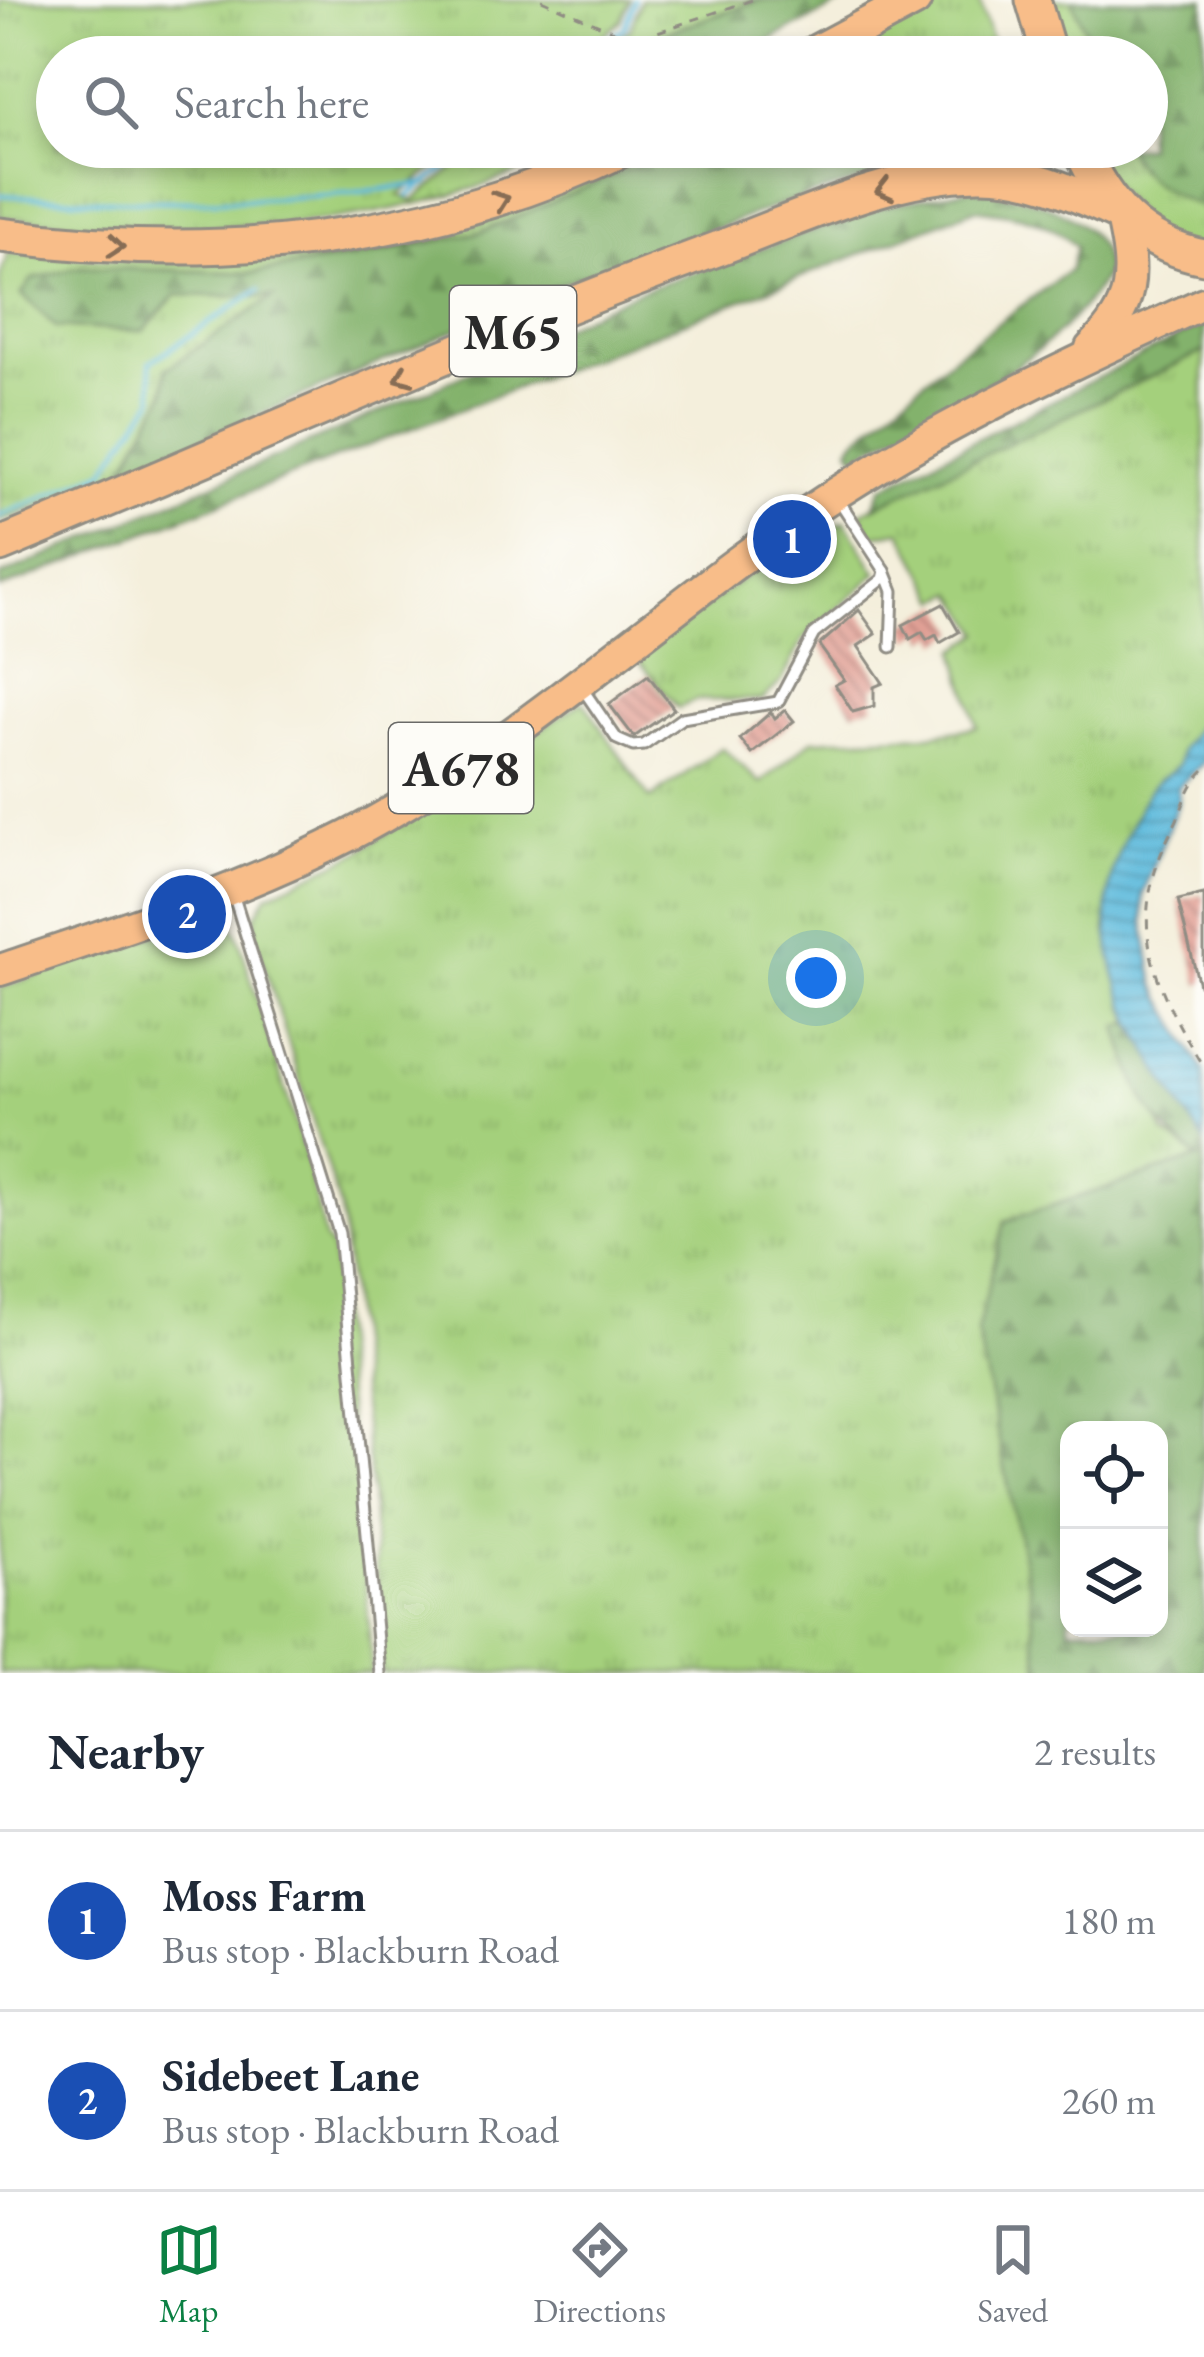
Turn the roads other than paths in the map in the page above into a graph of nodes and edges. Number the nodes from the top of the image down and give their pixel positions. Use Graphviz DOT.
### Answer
graph roads {
  1 [pos="914,0"];
  2 [pos="1033,0"];
  3 [pos="847,36"];
  4 [pos="1044,36"];
  5 [pos="577,168"];
  6 [pos="1092,168"];
  7 [pos="1120,215"];
  8 [pos="0,235"];
  9 [pos="1204,257"];
  10 [pos="1204,303"];
  11 [pos="1082,356"];
  12 [pos="835,495"];
  13 [pos="0,545"];
  14 [pos="885,571"];
  15 [pos="891,646"];
  16 [pos="578,682"];
  17 [pos="232,891"];
  18 [pos="0,970"];
  19 [pos="380,1673"];
  1 -- 3 [label="highway"];
  2 -- 4 [label="highway"];
  8 -- 5 [label="highway, M65, one-way"];
  6 -- 7 [label="highway, A678"];
  7 -- 9 [label="highway"];
  7 -- 11 [label="main road, A678"];
  7 -- 13 [label="highway, M65, one-way"];
  10 -- 11 [label="main road, A678"];
  11 -- 12 [label="main road, A678"];
  12 -- 14 [label="lane"];
  12 -- 16 [label="main road, A678"];
  14 -- 15 [label="lane"];
  14 -- 16 [label="lane"];
  16 -- 17 [label="main road, A678"];
  17 -- 18 [label="main road, A678"];
  17 -- 19 [label="lane"];
}
